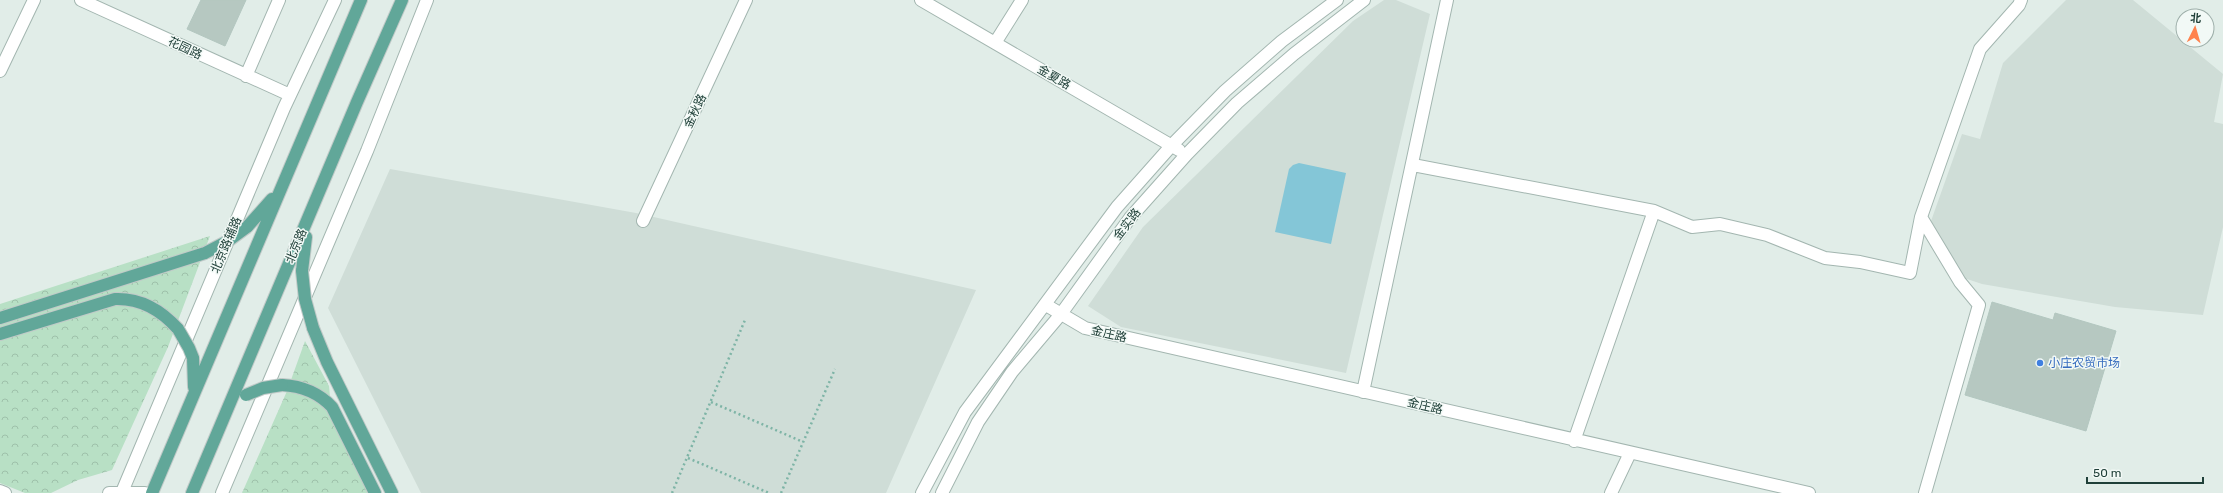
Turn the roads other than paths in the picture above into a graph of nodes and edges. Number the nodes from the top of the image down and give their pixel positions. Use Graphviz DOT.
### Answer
graph roads {
  1 [pos="34,0"];
  2 [pos="81,0"];
  3 [pos="279,0"];
  4 [pos="335,0"];
  5 [pos="361,0"];
  6 [pos="402,0"];
  7 [pos="427,0"];
  8 [pos="746,0"];
  9 [pos="921,0"];
  10 [pos="1022,0"];
  11 [pos="1337,0"];
  12 [pos="1364,0"];
  13 [pos="1447,0"];
  14 [pos="2021,0"];
  15 [pos="995,43"];
  16 [pos="0,71"];
  17 [pos="246,76"];
  18 [pos="290,95"];
  19 [pos="1172,145"];
  20 [pos="297,150"];
  21 [pos="1186,154"];
  22 [pos="331,164"];
  23 [pos="1413,165"];
  24 [pos="1654,211"];
  25 [pos="1921,217"];
  26 [pos="643,221"];
  27 [pos="1046,305"];
  28 [pos="1061,314"];
  29 [pos="0,318"];
  30 [pos="0,334"];
  31 [pos="1363,392"];
  32 [pos="190,403"];
  33 [pos="224,418"];
  34 [pos="1574,441"];
  35 [pos="1630,453"];
  36 [pos="0,491"];
  37 [pos="122,492"];
  38 [pos="4,493"];
  39 [pos="109,493"];
  40 [pos="145,493"];
  41 [pos="152,493"];
  42 [pos="192,493"];
  43 [pos="222,493"];
  44 [pos="375,493"];
  45 [pos="392,493"];
  46 [pos="922,493"];
  47 [pos="942,493"];
  48 [pos="1611,493"];
  49 [pos="1805,493"];
  50 [pos="1925,493"];
  1 -- 16 [label="street"];
  2 -- 17 [label="street, 花园路"];
  3 -- 17 [label="street"];
  4 -- 18 [label="street, 北京路辅路"];
  5 -- 20 [label="main road"];
  6 -- 22 [label="main road, 北京路"];
  7 -- 43 [label="street"];
  8 -- 26 [label="street, 金秋路"];
  9 -- 15 [label="street, 金夏路"];
  10 -- 15 [label="street"];
  11 -- 19 [label="street, 金实路"];
  12 -- 21 [label="street, 金实路"];
  13 -- 23 [label="street"];
  14 -- 25 [label="street"];
  15 -- 19 [label="street, 金夏路"];
  17 -- 18 [label="street, 花园路"];
  18 -- 37 [label="street, 北京路辅路"];
  19 -- 21 [label="street, 金夏路"];
  19 -- 27 [label="street, 金实路"];
  20 -- 29 [label="main road, bridge"];
  20 -- 32 [label="main road"];
  21 -- 28 [label="street, 金实路"];
  22 -- 33 [label="main road, 北京路"];
  22 -- 45 [label="main road, bridge"];
  23 -- 24 [label="street"];
  23 -- 31 [label="street"];
  24 -- 25 [label="street"];
  24 -- 34 [label="street"];
  25 -- 50 [label="street"];
  27 -- 28 [label="street, 金庄路"];
  27 -- 46 [label="street, 金实路"];
  28 -- 31 [label="street, 金庄路"];
  28 -- 47 [label="street, 金实路"];
  30 -- 32 [label="main road, bridge"];
  31 -- 34 [label="street, 金庄路"];
  32 -- 41 [label="main road"];
  33 -- 42 [label="main road, 北京路"];
  33 -- 44 [label="main road, bridge"];
  34 -- 35 [label="street, 金庄路"];
  35 -- 48 [label="street"];
  35 -- 49 [label="street, 金庄路"];
  36 -- 38 [label="street"];
  37 -- 39 [label="street"];
  37 -- 40 [label="street"];
}
